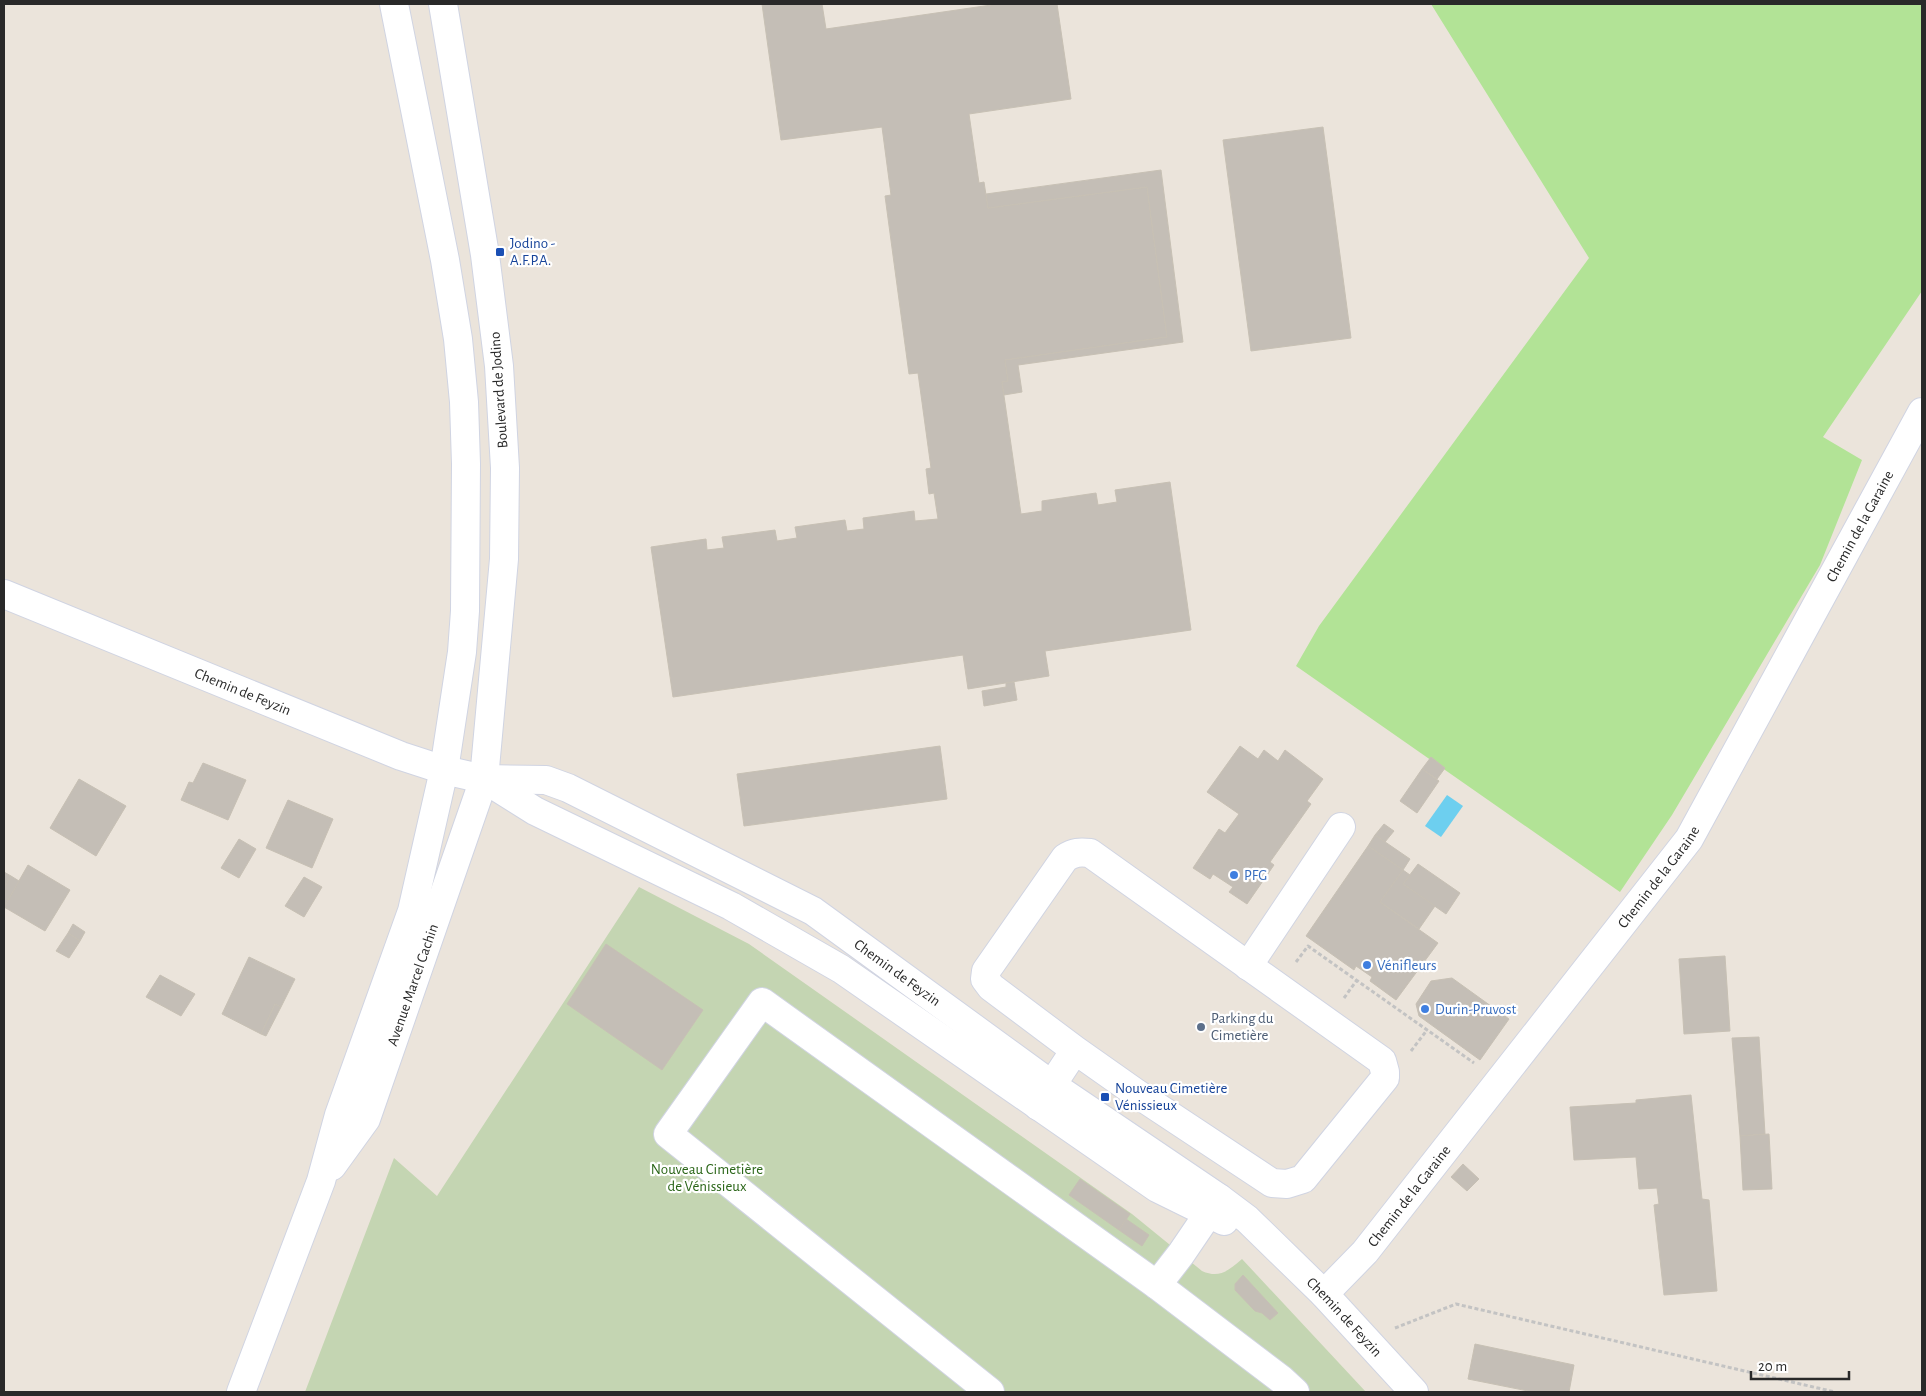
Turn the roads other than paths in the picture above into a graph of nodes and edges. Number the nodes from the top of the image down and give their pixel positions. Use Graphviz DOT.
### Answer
graph roads {
  1 [pos="394,4"];
  2 [pos="443,4"];
  3 [pos="445,260"];
  4 [pos="490,366"];
  5 [pos="464,402"];
  6 [pos="1922,412"];
  7 [pos="4,594"];
  8 [pos="444,770"];
  9 [pos="484,779"];
  10 [pos="1341,827"];
  11 [pos="1248,966"];
  12 [pos="1075,1050"];
  13 [pos="1045,1095"];
  14 [pos="321,1181"];
  15 [pos="1214,1206"];
  16 [pos="1157,1285"];
  17 [pos="1324,1294"];
  18 [pos="1283,1388"];
  19 [pos="240,1392"];
  20 [pos="990,1392"];
  21 [pos="1414,1392"];
  1 -- 3 [label="street"];
  2 -- 4 [label="street, Boulevard de Jodino"];
  3 -- 4 [label="street"];
  3 -- 5 [label="street"];
  4 -- 5 [label="street"];
  4 -- 9 [label="street, Boulevard de Jodino"];
  5 -- 8 [label="street"];
  6 -- 17 [label="street, Chemin de la Garaine"];
  7 -- 8 [label="street, Chemin de Feyzin"];
  8 -- 9 [label="street, Chemin de Feyzin"];
  8 -- 14 [label="street, Avenue Marcel Cachin"];
  9 -- 13 [label="street, Chemin de Feyzin"];
  9 -- 13 [label="street, Chemin de Feyzin"];
  9 -- 14 [label="street, Avenue Marcel Cachin"];
  10 -- 11 [label="street"];
  11 -- 12 [label="street"];
  11 -- 12 [label="street"];
  12 -- 13 [label="street"];
  13 -- 15 [label="street, Chemin de Feyzin"];
  14 -- 19 [label="street, Avenue Marcel Cachin"];
  15 -- 16 [label="street"];
  15 -- 17 [label="street, Chemin de Feyzin"];
  16 -- 18 [label="street"];
  16 -- 20 [label="street"];
  17 -- 21 [label="street, Chemin de Feyzin"];
}
